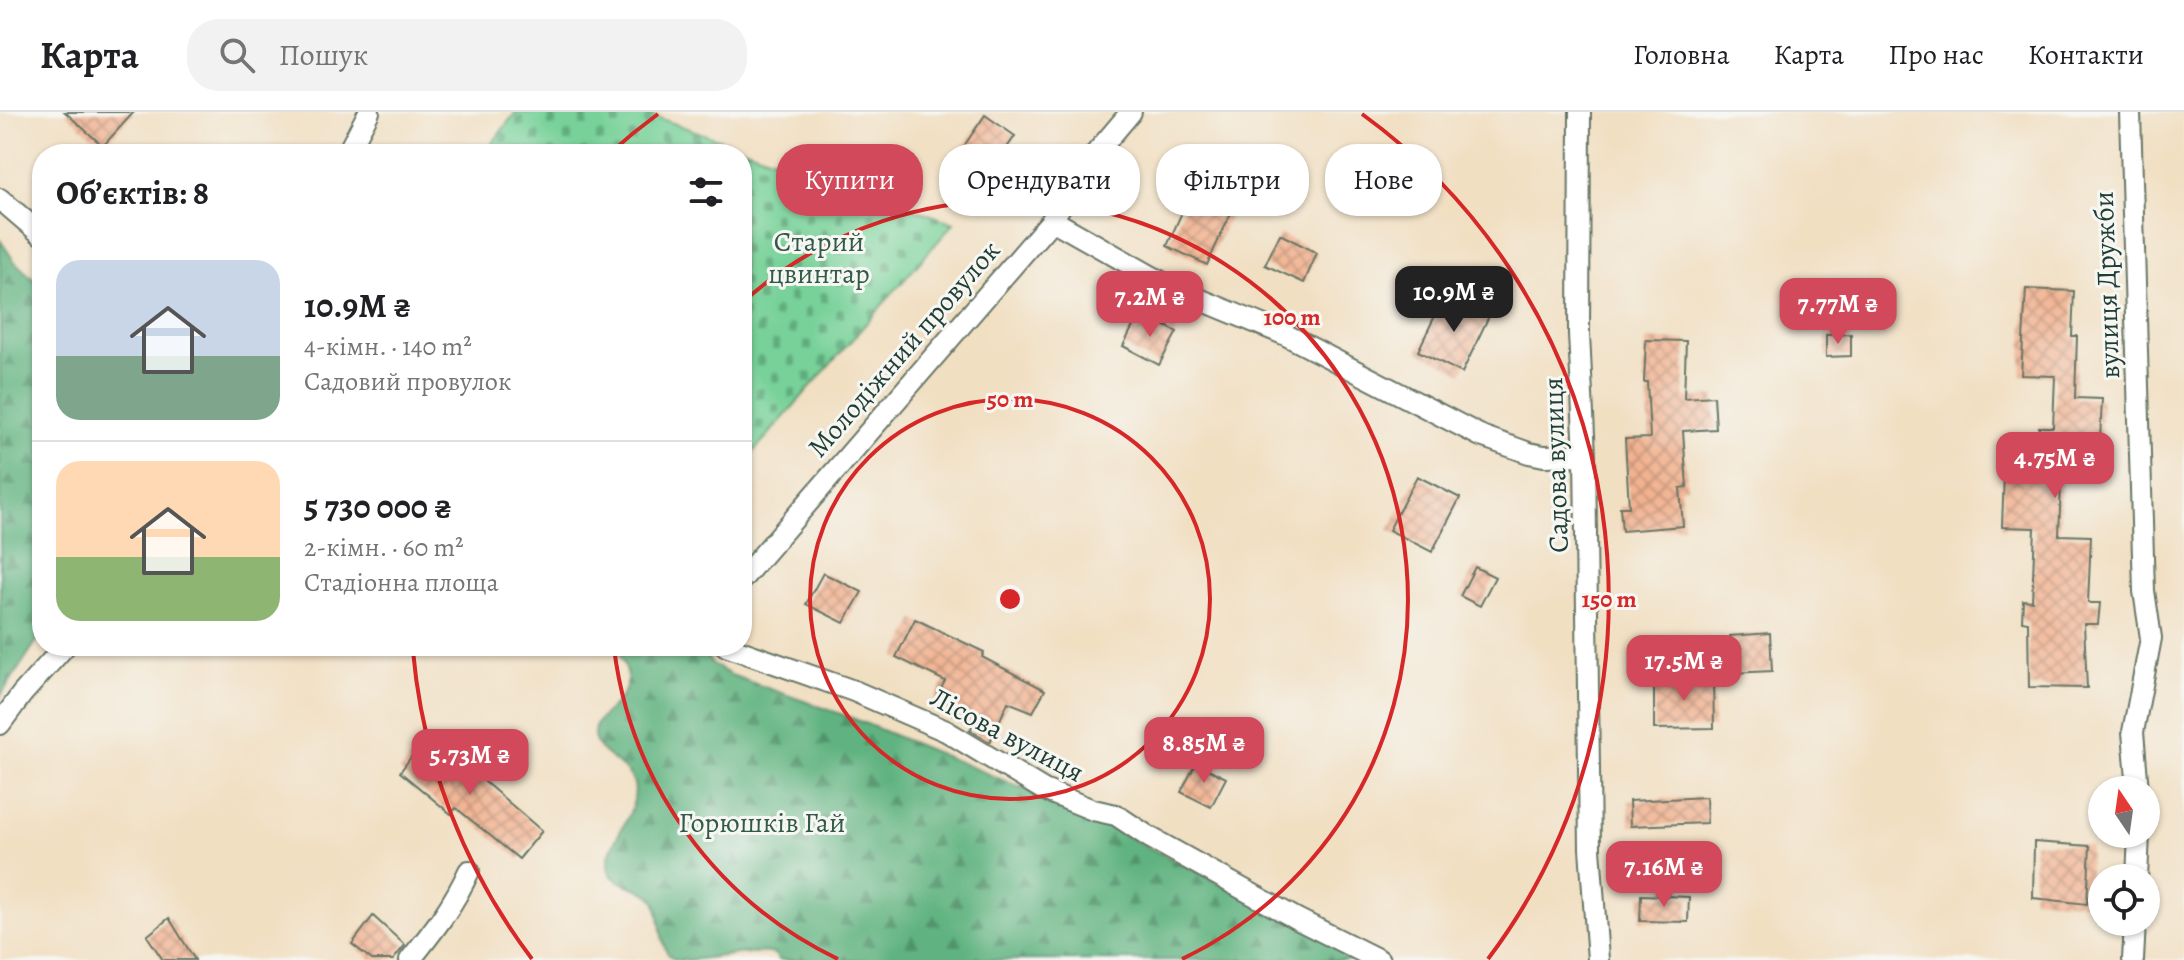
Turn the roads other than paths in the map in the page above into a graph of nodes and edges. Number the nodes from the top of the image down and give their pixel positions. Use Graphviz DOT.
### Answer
graph roads {
  1 [pos="369,112"];
  2 [pos="1131,112"];
  3 [pos="1580,112"];
  4 [pos="2130,112"];
  5 [pos="352,144"];
  6 [pos="0,199"];
  7 [pos="1052,220"];
  8 [pos="32,226"];
  9 [pos="1585,455"];
  10 [pos="752,567"];
  11 [pos="752,655"];
  12 [pos="56,656"];
  13 [pos="0,724"];
  14 [pos="2137,776"];
  15 [pos="469,871"];
  16 [pos="2134,936"];
  17 [pos="410,960"];
  18 [pos="1379,960"];
  19 [pos="1598,960"];
  20 [pos="2133,960"];
  1 -- 5 [label="street"];
  2 -- 7 [label="street, Молодіжний провулок"];
  3 -- 9 [label="street, Садова вулиця"];
  4 -- 14 [label="street, вулиця Дружби"];
  6 -- 8 [label="street"];
  7 -- 9 [label="street"];
  7 -- 10 [label="street, Молодіжний провулок"];
  9 -- 19 [label="street, Садова вулиця"];
  11 -- 18 [label="street, Лісова вулиця"];
  12 -- 13 [label="street"];
  15 -- 17 [label="street"];
  16 -- 20 [label="street"];
}
